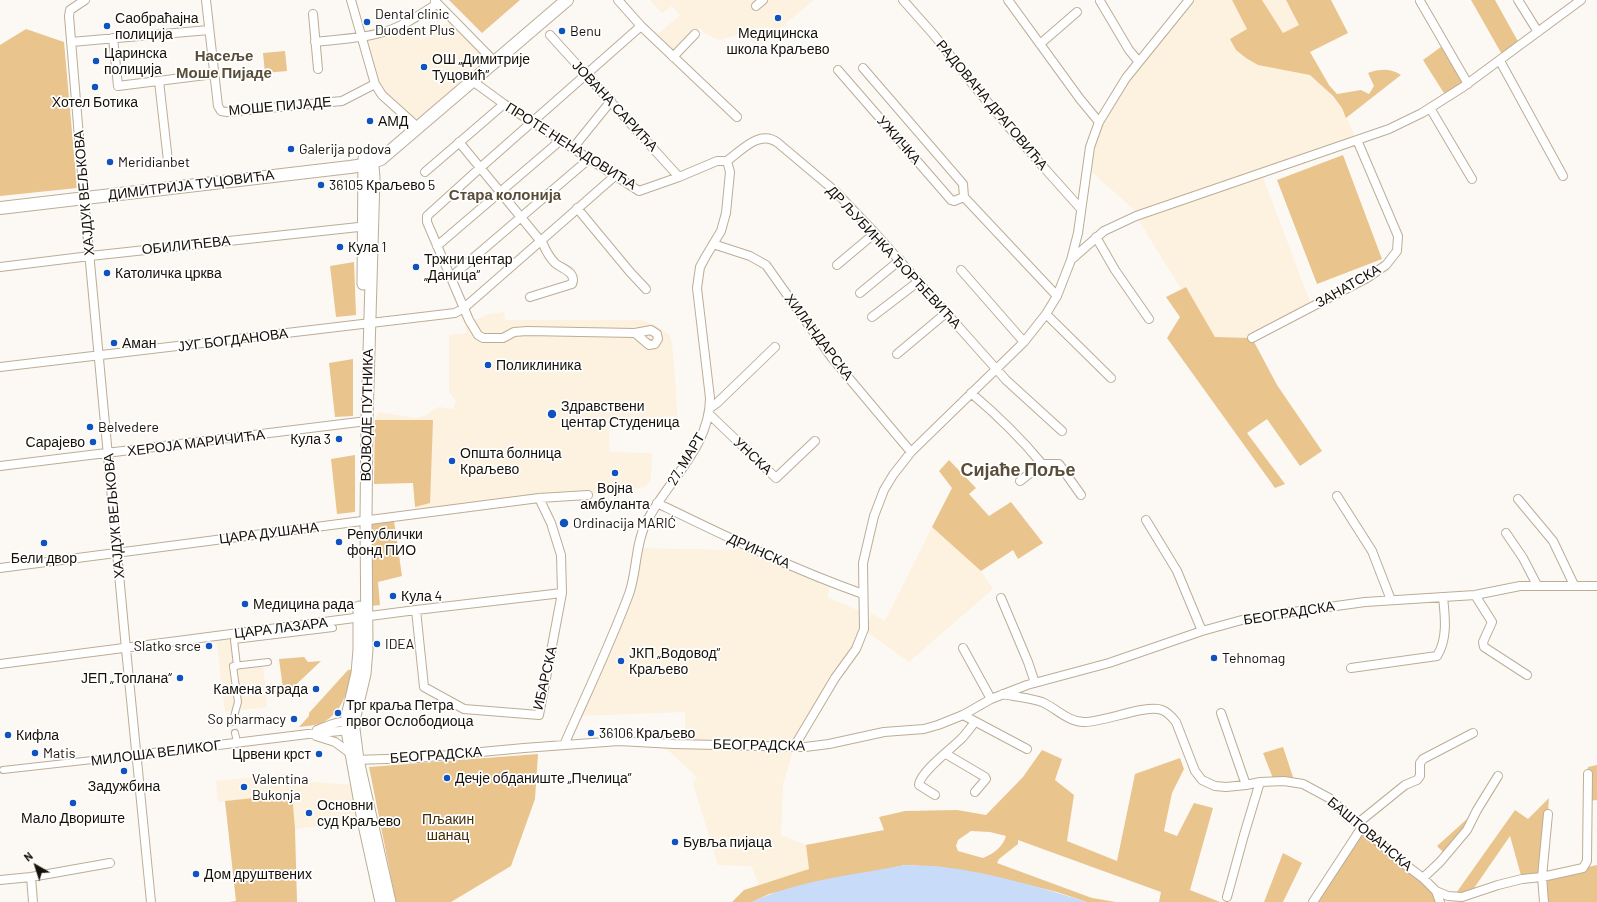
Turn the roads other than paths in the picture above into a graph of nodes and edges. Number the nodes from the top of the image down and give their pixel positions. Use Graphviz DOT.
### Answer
graph roads {
  1 [pos="85,0"];
  2 [pos="206,0"];
  3 [pos="351,0"];
  4 [pos="557,0"];
  5 [pos="567,0"];
  6 [pos="618,0"];
  7 [pos="763,0"];
  8 [pos="903,0"];
  9 [pos="1008,0"];
  10 [pos="1189,0"];
  11 [pos="1420,0"];
  12 [pos="1518,0"];
  13 [pos="1581,0"];
  14 [pos="1100,1"];
  15 [pos="436,2"];
  16 [pos="1180,3"];
  17 [pos="756,6"];
  18 [pos="1077,12"];
  19 [pos="313,14"];
  20 [pos="641,26"];
  21 [pos="209,30"];
  22 [pos="1538,32"];
  23 [pos="695,34"];
  24 [pos="550,35"];
  25 [pos="361,37"];
  26 [pos="519,37"];
  27 [pos="113,38"];
  28 [pos="71,42"];
  29 [pos="315,42"];
  30 [pos="1040,44"];
  31 [pos="490,57"];
  32 [pos="673,57"];
  33 [pos="1500,61"];
  34 [pos="1139,62"];
  35 [pos="863,68"];
  36 [pos="318,69"];
  37 [pos="838,70"];
  38 [pos="214,74"];
  39 [pos="585,74"];
  40 [pos="470,79"];
  41 [pos="159,81"];
  42 [pos="375,84"];
  43 [pos="1468,84"];
  44 [pos="611,101"];
  45 [pos="504,104"];
  46 [pos="1430,108"];
  47 [pos="736,118"];
  48 [pos="532,122"];
  49 [pos="1099,122"];
  50 [pos="413,123"];
  51 [pos="561,140"];
  52 [pos="1357,140"];
  53 [pos="459,142"];
  54 [pos="573,148"];
  55 [pos="589,159"];
  56 [pos="371,160"];
  57 [pos="168,161"];
  58 [pos="727,161"];
  59 [pos="350,167"];
  60 [pos="480,168"];
  61 [pos="424,172"];
  62 [pos="616,175"];
  63 [pos="1564,176"];
  64 [pos="679,177"];
  65 [pos="369,179"];
  66 [pos="1472,179"];
  67 [pos="500,192"];
  68 [pos="83,195"];
  69 [pos="964,197"];
  70 [pos="0,201"];
  71 [pos="0,208"];
  72 [pos="577,208"];
  73 [pos="1081,209"];
  74 [pos="520,217"];
  75 [pos="368,226"];
  76 [pos="875,233"];
  77 [pos="1096,237"];
  78 [pos="540,241"];
  79 [pos="1076,241"];
  80 [pos="713,244"];
  81 [pos="1088,244"];
  82 [pos="437,246"];
  83 [pos="90,256"];
  84 [pos="900,260"];
  85 [pos="1071,260"];
  86 [pos="837,265"];
  87 [pos="0,267"];
  88 [pos="962,270"];
  89 [pos="451,277"];
  90 [pos="919,281"];
  91 [pos="646,289"];
  92 [pos="860,293"];
  93 [pos="1057,296"];
  94 [pos="530,298"];
  95 [pos="464,308"];
  96 [pos="946,313"];
  97 [pos="1046,314"];
  98 [pos="872,317"];
  99 [pos="1149,319"];
  100 [pos="366,324"];
  101 [pos="635,333"];
  102 [pos="1252,338"];
  103 [pos="1024,342"];
  104 [pos="775,347"];
  105 [pos="897,354"];
  106 [pos="99,355"];
  107 [pos="0,367"];
  108 [pos="996,369"];
  109 [pos="1112,378"];
  110 [pos="972,393"];
  111 [pos="709,411"];
  112 [pos="364,421"];
  113 [pos="1062,431"];
  114 [pos="815,441"];
  115 [pos="911,452"];
  116 [pos="108,454"];
  117 [pos="1042,464"];
  118 [pos="0,466"];
  119 [pos="1020,481"];
  120 [pos="588,495"];
  121 [pos="1081,495"];
  122 [pos="1337,496"];
  123 [pos="539,498"];
  124 [pos="1518,499"];
  125 [pos="657,503"];
  126 [pos="1146,520"];
  127 [pos="362,521"];
  128 [pos="1506,533"];
  129 [pos="117,552"];
  130 [pos="0,568"];
  131 [pos="1537,585"];
  132 [pos="1574,585"];
  133 [pos="1597,586"];
  134 [pos="562,593"];
  135 [pos="863,594"];
  136 [pos="1475,595"];
  137 [pos="1443,597"];
  138 [pos="1001,598"];
  139 [pos="1391,600"];
  140 [pos="416,610"];
  141 [pos="362,618"];
  142 [pos="333,628"];
  143 [pos="1202,631"];
  144 [pos="963,648"];
  145 [pos="126,649"];
  146 [pos="268,662"];
  147 [pos="0,664"];
  148 [pos="236,666"];
  149 [pos="1351,668"];
  150 [pos="1527,675"];
  151 [pos="1035,683"];
  152 [pos="1003,694"];
  153 [pos="991,699"];
  154 [pos="1221,713"];
  155 [pos="963,715"];
  156 [pos="233,720"];
  157 [pos="975,722"];
  158 [pos="351,726"];
  159 [pos="1473,732"];
  160 [pos="235,733"];
  161 [pos="308,734"];
  162 [pos="237,742"];
  163 [pos="564,745"];
  164 [pos="794,747"];
  165 [pos="1026,749"];
  166 [pos="946,754"];
  167 [pos="138,755"];
  168 [pos="353,758"];
  169 [pos="3,770"];
  170 [pos="1588,774"];
  171 [pos="1498,776"];
  172 [pos="1260,782"];
  173 [pos="1246,785"];
  174 [pos="975,792"];
  175 [pos="936,795"];
  176 [pos="1548,814"];
  177 [pos="1360,825"];
  178 [pos="110,863"];
  179 [pos="31,877"];
  180 [pos="1423,878"];
  181 [pos="1542,878"];
  182 [pos="0,880"];
  183 [pos="1436,891"];
  184 [pos="1227,897"];
  185 [pos="33,902"];
  186 [pos="151,902"];
  187 [pos="381,902"];
  188 [pos="390,902"];
  189 [pos="1313,902"];
  190 [pos="1440,902"];
  191 [pos="1544,902"];
  1 -- 28 [label="street, ХАЈДУК ВЕЉКОВА"];
  2 -- 21 [label="street, МОШЕ ПИЈАДЕ"];
  3 -- 25 [label="street"];
  4 -- 26 [label="main road"];
  5 -- 26 [label="main road"];
  6 -- 20 [label="street"];
  7 -- 17 [label="street"];
  8 -- 73 [label="street, РАДОВАНА ДРАГОВИЋА"];
  9 -- 30 [label="street"];
  10 -- 16 [label="street"];
  11 -- 43 [label="street"];
  12 -- 22 [label="street"];
  13 -- 22 [label="street"];
  14 -- 34 [label="street"];
  15 -- 25 [label="street"];
  15 -- 31 [label="street"];
  16 -- 34 [label="street"];
  18 -- 30 [label="street"];
  19 -- 29 [label="street"];
  20 -- 32 [label="street"];
  20 -- 39 [label="street"];
  21 -- 27 [label="street"];
  21 -- 38 [label="street, МОШЕ ПИЈАДЕ"];
  22 -- 33 [label="street"];
  23 -- 32 [label="street"];
  24 -- 39 [label="street, ЈОВАНА САРИЋА"];
  25 -- 29 [label="street"];
  25 -- 42 [label="street"];
  26 -- 31 [label="main road"];
  26 -- 40 [label="main road"];
  27 -- 28 [label="street"];
  27 -- 41 [label="street"];
  28 -- 68 [label="street, ХАЈДУК ВЕЉКОВА"];
  29 -- 36 [label="street"];
  30 -- 49 [label="street"];
  31 -- 40 [label="main road"];
  32 -- 47 [label="street"];
  33 -- 43 [label="street"];
  33 -- 63 [label="street"];
  34 -- 49 [label="street"];
  35 -- 69 [label="street, УЖИЧКА"];
  37 -- 69 [label="street, УЖИЧКА"];
  38 -- 41 [label="street"];
  38 -- 42 [label="street, МОШЕ ПИЈАДЕ"];
  39 -- 44 [label="street, ЈОВАНА САРИЋА"];
  39 -- 48 [label="street"];
  40 -- 45 [label="street, ПРОТЕ НЕНАДОВИЋА"];
  40 -- 50 [label="main road"];
  40 -- 56 [label="main road"];
  41 -- 57 [label="street"];
  42 -- 50 [label="street"];
  43 -- 46 [label="street"];
  44 -- 54 [label="street"];
  44 -- 64 [label="street, ЈОВАНА САРИЋА"];
  45 -- 48 [label="street, ПРОТЕ НЕНАДОВИЋА"];
  45 -- 53 [label="street"];
  46 -- 52 [label="street"];
  46 -- 66 [label="street"];
  48 -- 51 [label="street, ПРОТЕ НЕНАДОВИЋА"];
  48 -- 60 [label="street"];
  49 -- 73 [label="street"];
  50 -- 56 [label="main road"];
  51 -- 54 [label="street, ПРОТЕ НЕНАДОВИЋА"];
  51 -- 67 [label="street"];
  52 -- 77 [label="street"];
  52 -- 102 [label="street, ЗАНАТСКА"];
  53 -- 60 [label="street"];
  53 -- 61 [label="street"];
  54 -- 55 [label="street, ПРОТЕ НЕНАДОВИЋА"];
  55 -- 62 [label="street, ПРОТЕ НЕНАДОВИЋА"];
  55 -- 74 [label="street"];
  56 -- 59 [label="main road, ДИМИТРИЈА ТУЦОВИЋА"];
  56 -- 65 [label="main road, ВОЈВОДЕ ПУТНИКА"];
  56 -- 65 [label="main road"];
  56 -- 68 [label="main road, ДИМИТРИЈА ТУЦОВИЋА"];
  58 -- 64 [label="street, ПРОТЕ НЕНАДОВИЋА"];
  58 -- 76 [label="street, ДР ЉУБИНКА ЂОРЂЕВИЋА"];
  58 -- 80 [label="street, 27. МАРТ"];
  59 -- 65 [label="main road"];
  59 -- 68 [label="main road, ДИМИТРИЈА ТУЦОВИЋА"];
  60 -- 67 [label="street"];
  60 -- 82 [label="street"];
  62 -- 64 [label="street, ПРОТЕ НЕНАДОВИЋА"];
  62 -- 72 [label="street, ЈУГ БОГДАНОВА"];
  65 -- 75 [label="main road, ВОЈВОДЕ ПУТНИКА"];
  67 -- 74 [label="street"];
  67 -- 82 [label="street"];
  68 -- 70 [label="main road, ДИМИТРИЈА ТУЦОВИЋА"];
  68 -- 71 [label="main road, ДИМИТРИЈА ТУЦОВИЋА"];
  68 -- 83 [label="street, ХАЈДУК ВЕЉКОВА"];
  69 -- 93 [label="street, УЖИЧКА"];
  72 -- 78 [label="street, ЈУГ БОГДАНОВА"];
  72 -- 91 [label="street"];
  73 -- 79 [label="street"];
  74 -- 78 [label="street"];
  74 -- 89 [label="street"];
  75 -- 83 [label="street, ОБИЛИЋЕВА"];
  75 -- 100 [label="main road, ВОЈВОДЕ ПУТНИКА"];
  76 -- 84 [label="street, ДР ЉУБИНКА ЂОРЂЕВИЋА"];
  76 -- 86 [label="street"];
  77 -- 81 [label="street"];
  77 -- 99 [label="street"];
  78 -- 94 [label="street"];
  78 -- 95 [label="street, ЈУГ БОГДАНОВА"];
  79 -- 81 [label="street"];
  79 -- 85 [label="street"];
  80 -- 111 [label="street, 27. МАРТ"];
  80 -- 115 [label="street, ХИЛАНДАРСКА"];
  81 -- 85 [label="street"];
  82 -- 89 [label="street"];
  83 -- 87 [label="street, ОБИЛИЋЕВА"];
  83 -- 106 [label="street, ХАЈДУК ВЕЉКОВА"];
  84 -- 90 [label="street, ДР ЉУБИНКА ЂОРЂЕВИЋА"];
  84 -- 92 [label="street"];
  85 -- 93 [label="street"];
  88 -- 103 [label="street"];
  89 -- 95 [label="street"];
  90 -- 96 [label="street, ДР ЉУБИНКА ЂОРЂЕВИЋА"];
  90 -- 98 [label="street"];
  93 -- 97 [label="street"];
  95 -- 100 [label="street, ЈУГ БОГДАНОВА"];
  95 -- 101 [label="street"];
  96 -- 105 [label="street"];
  96 -- 108 [label="street, ДР ЉУБИНКА ЂОРЂЕВИЋА"];
  97 -- 103 [label="street"];
  97 -- 109 [label="street"];
  100 -- 106 [label="street, ЈУГ БОГДАНОВА"];
  100 -- 112 [label="main road, ВОЈВОДЕ ПУТНИКА"];
  103 -- 108 [label="street"];
  104 -- 111 [label="street"];
  106 -- 107 [label="street, ЈУГ БОГДАНОВА"];
  106 -- 116 [label="street, ХАЈДУК ВЕЉКОВА"];
  108 -- 110 [label="street"];
  108 -- 113 [label="street, ДР ЉУБИНКА ЂОРЂЕВИЋА"];
  110 -- 115 [label="street"];
  110 -- 117 [label="street"];
  111 -- 114 [label="street, УНСКА"];
  111 -- 125 [label="street, 27. МАРТ"];
  112 -- 116 [label="street, ХЕРОЈА МАРИЧИЋА"];
  112 -- 127 [label="main road, ВОЈВОДЕ ПУТНИКА"];
  115 -- 135 [label="street"];
  116 -- 118 [label="street, ХЕРОЈА МАРИЧИЋА"];
  116 -- 129 [label="street, ХАЈДУК ВЕЉКОВА"];
  117 -- 119 [label="street"];
  117 -- 121 [label="street"];
  120 -- 123 [label="street, ЦАРА ДУШАНА"];
  122 -- 139 [label="street"];
  123 -- 127 [label="street, ЦАРА ДУШАНА"];
  123 -- 134 [label="street, ИБАРСКА"];
  124 -- 132 [label="street"];
  125 -- 135 [label="street, ДРИНСКА"];
  125 -- 163 [label="street, 27. МАРТ"];
  126 -- 143 [label="street"];
  127 -- 129 [label="street, ЦАРА ДУШАНА"];
  127 -- 141 [label="main road, ВОЈВОДЕ ПУТНИКА"];
  128 -- 131 [label="street"];
  129 -- 130 [label="street, ЦАРА ДУШАНА"];
  129 -- 145 [label="street, ХАЈДУК ВЕЉКОВА"];
  131 -- 132 [label="street, БЕОГРАДСКА"];
  131 -- 136 [label="street, БЕОГРАДСКА"];
  132 -- 133 [label="street, БЕОГРАДСКА"];
  134 -- 140 [label="street, ЦАРА ЛАЗАРА"];
  134 -- 140 [label="street, ИБАРСКА"];
  135 -- 164 [label="street"];
  136 -- 137 [label="street, БЕОГРАДСКА"];
  136 -- 150 [label="street"];
  137 -- 139 [label="street, БЕОГРАДСКА"];
  137 -- 149 [label="street"];
  138 -- 151 [label="street"];
  139 -- 143 [label="street, БЕОГРАДСКА"];
  140 -- 141 [label="street, ЦАРА ЛАЗАРА"];
  141 -- 145 [label="street, ЦАРА ЛАЗАРА"];
  141 -- 158 [label="main road, ВОЈВОДЕ ПУТНИКА"];
  142 -- 148 [label="street, ЦАРА ЛАЗАРА"];
  143 -- 151 [label="street, БЕОГРАДСКА"];
  144 -- 153 [label="street"];
  145 -- 147 [label="street, ЦАРА ЛАЗАРА"];
  145 -- 167 [label="street, ХАЈДУК ВЕЉКОВА"];
  146 -- 148 [label="street"];
  148 -- 156 [label="street"];
  151 -- 152 [label="street, БЕОГРАДСКА"];
  152 -- 153 [label="street, БЕОГРАДСКА"];
  152 -- 173 [label="street, БАШТОВАНСКА"];
  153 -- 155 [label="street, БЕОГРАДСКА"];
  154 -- 173 [label="street"];
  155 -- 157 [label="street"];
  155 -- 164 [label="street, БЕОГРАДСКА"];
  157 -- 165 [label="street"];
  157 -- 166 [label="street"];
  158 -- 161 [label="street"];
  158 -- 168 [label="main road"];
  159 -- 177 [label="street"];
  160 -- 162 [label="street"];
  161 -- 162 [label="street, МИЛОША ВЕЛИКОГ"];
  161 -- 168 [label="street"];
  162 -- 167 [label="street, МИЛОША ВЕЛИКОГ"];
  163 -- 164 [label="street, БЕОГРАДСКА"];
  163 -- 168 [label="street, БЕОГРАДСКА"];
  166 -- 174 [label="street"];
  166 -- 175 [label="street"];
  167 -- 169 [label="street, МИЛОША ВЕЛИКОГ"];
  167 -- 186 [label="street, ХАЈДУК ВЕЉКОВА"];
  168 -- 187 [label="main road"];
  168 -- 188 [label="main road"];
  170 -- 181 [label="street"];
  171 -- 180 [label="street"];
  172 -- 173 [label="street, БАШТОВАНСКА"];
  172 -- 177 [label="street, БАШТОВАНСКА"];
  172 -- 184 [label="street"];
  176 -- 181 [label="street"];
  177 -- 180 [label="street, БАШТОВАНСКА"];
  177 -- 189 [label="street"];
  178 -- 179 [label="street"];
  179 -- 182 [label="street"];
  179 -- 185 [label="street"];
  180 -- 183 [label="street, БАШТОВАНСКА"];
  181 -- 183 [label="street"];
  181 -- 191 [label="street"];
  183 -- 190 [label="street, БАШТОВАНСКА"];
}
